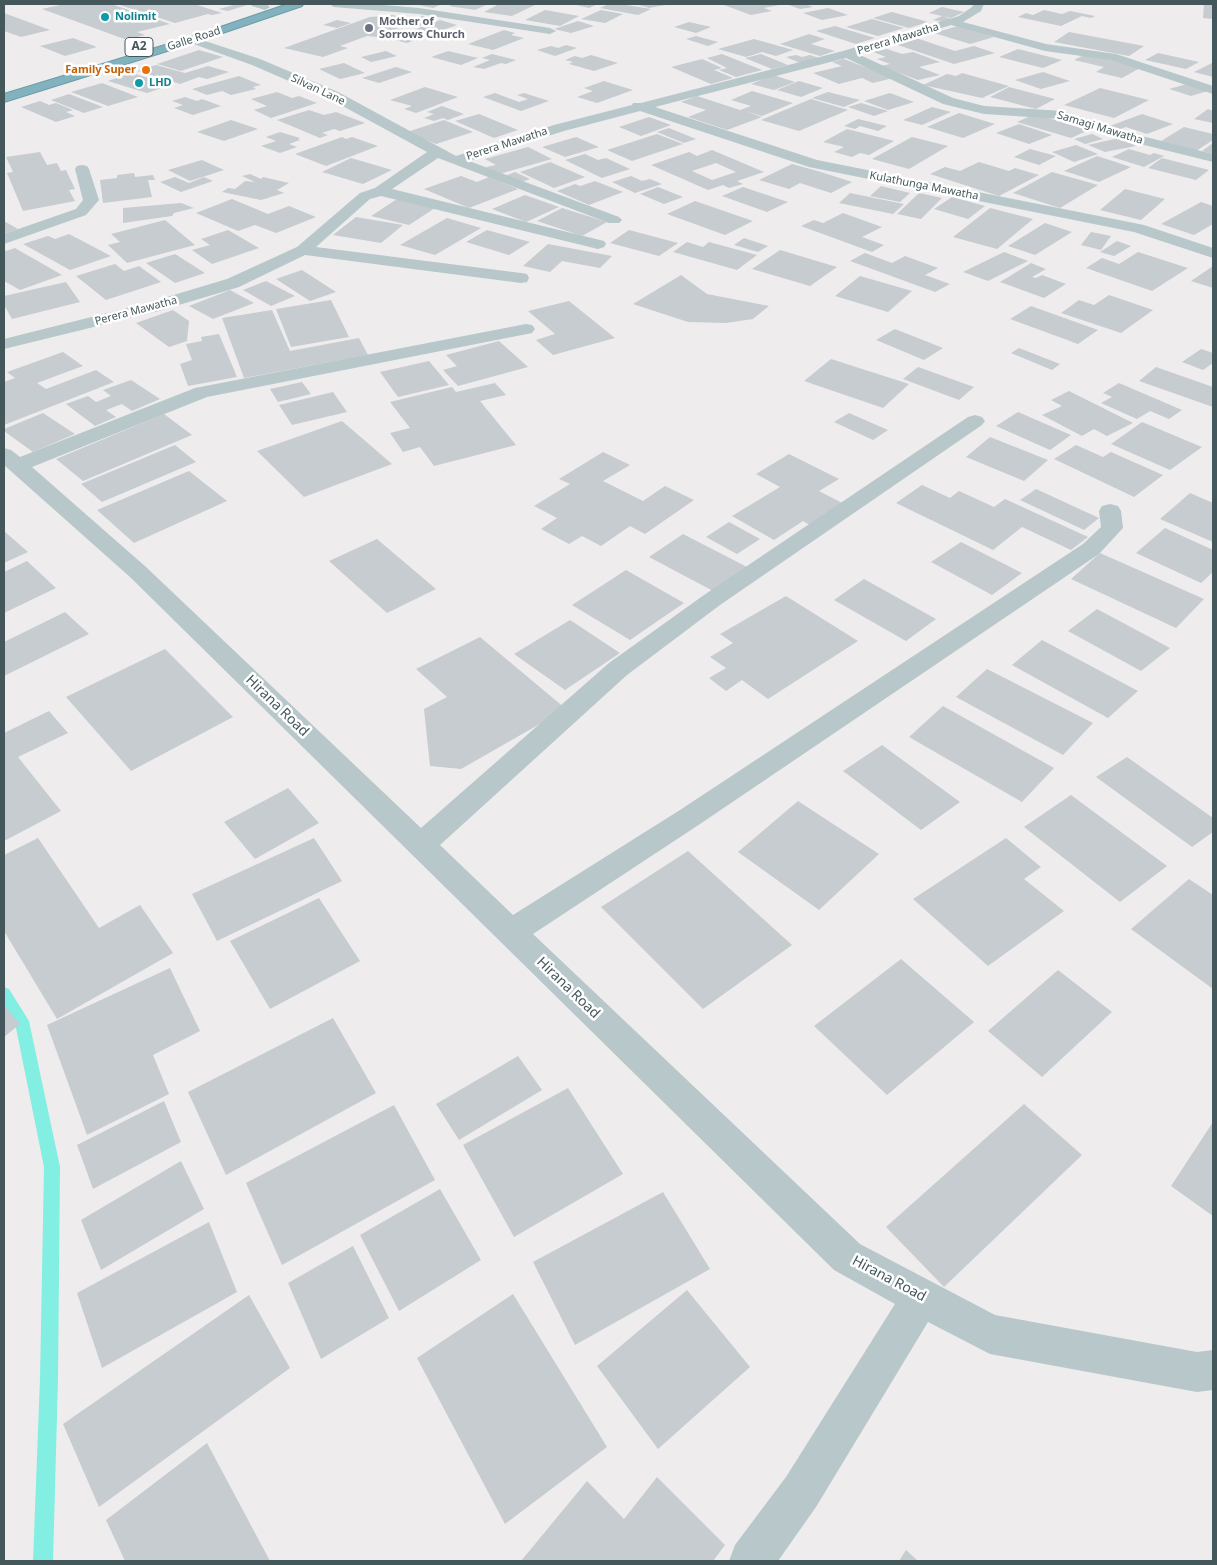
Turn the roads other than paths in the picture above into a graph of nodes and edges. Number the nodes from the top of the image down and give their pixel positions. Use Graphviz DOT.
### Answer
graph roads {
  1 [pos="298,4"];
  2 [pos="334,4"];
  3 [pos="979,4"];
  4 [pos="264,5"];
  5 [pos="952,22"];
  6 [pos="550,31"];
  7 [pos="178,35"];
  8 [pos="192,40"];
  9 [pos="847,54"];
  10 [pos="4,88"];
  11 [pos="1213,90"];
  12 [pos="4,98"];
  13 [pos="638,106"];
  14 [pos="437,152"];
  15 [pos="1213,158"];
  16 [pos="455,161"];
  17 [pos="82,169"];
  18 [pos="380,191"];
  19 [pos="614,220"];
  20 [pos="4,239"];
  21 [pos="598,244"];
  22 [pos="303,250"];
  23 [pos="1213,253"];
  24 [pos="521,278"];
  25 [pos="526,329"];
  26 [pos="4,344"];
  27 [pos="975,421"];
  28 [pos="10,460"];
  29 [pos="1110,511"];
  30 [pos="420,844"];
  31 [pos="511,932"];
  32 [pos="921,1296"];
  33 [pos="1213,1370"];
  34 [pos="751,1561"];
  1 -- 8 [label="highway, Galle Road / A2"];
  2 -- 6 [label="street"];
  3 -- 5 [label="street, Perera Mawatha"];
  4 -- 7 [label="highway, Galle Road / A2"];
  5 -- 9 [label="street, Perera Mawatha"];
  5 -- 11 [label="street"];
  7 -- 8 [label="highway"];
  7 -- 10 [label="highway, Galle Road / A2"];
  8 -- 12 [label="highway, Galle Road / A2"];
  8 -- 14 [label="street, Silvan Lane"];
  9 -- 13 [label="street, Perera Mawatha"];
  9 -- 15 [label="street, Samagi Mawatha"];
  13 -- 16 [label="street, Perera Mawatha"];
  13 -- 23 [label="street, Kulathunga Mawatha"];
  14 -- 16 [label="street, Perera Mawatha"];
  14 -- 18 [label="street, Perera Mawatha"];
  16 -- 19 [label="street"];
  17 -- 20 [label="street"];
  18 -- 21 [label="street"];
  18 -- 22 [label="street, Perera Mawatha"];
  22 -- 24 [label="street"];
  22 -- 26 [label="street, Perera Mawatha"];
  25 -- 28 [label="street"];
  27 -- 30 [label="street"];
  28 -- 30 [label="street, Hirana Road"];
  29 -- 31 [label="street"];
  30 -- 31 [label="street, Hirana Road"];
  31 -- 32 [label="street, Hirana Road"];
  32 -- 33 [label="street, Hirana Road"];
  32 -- 34 [label="street"];
}
